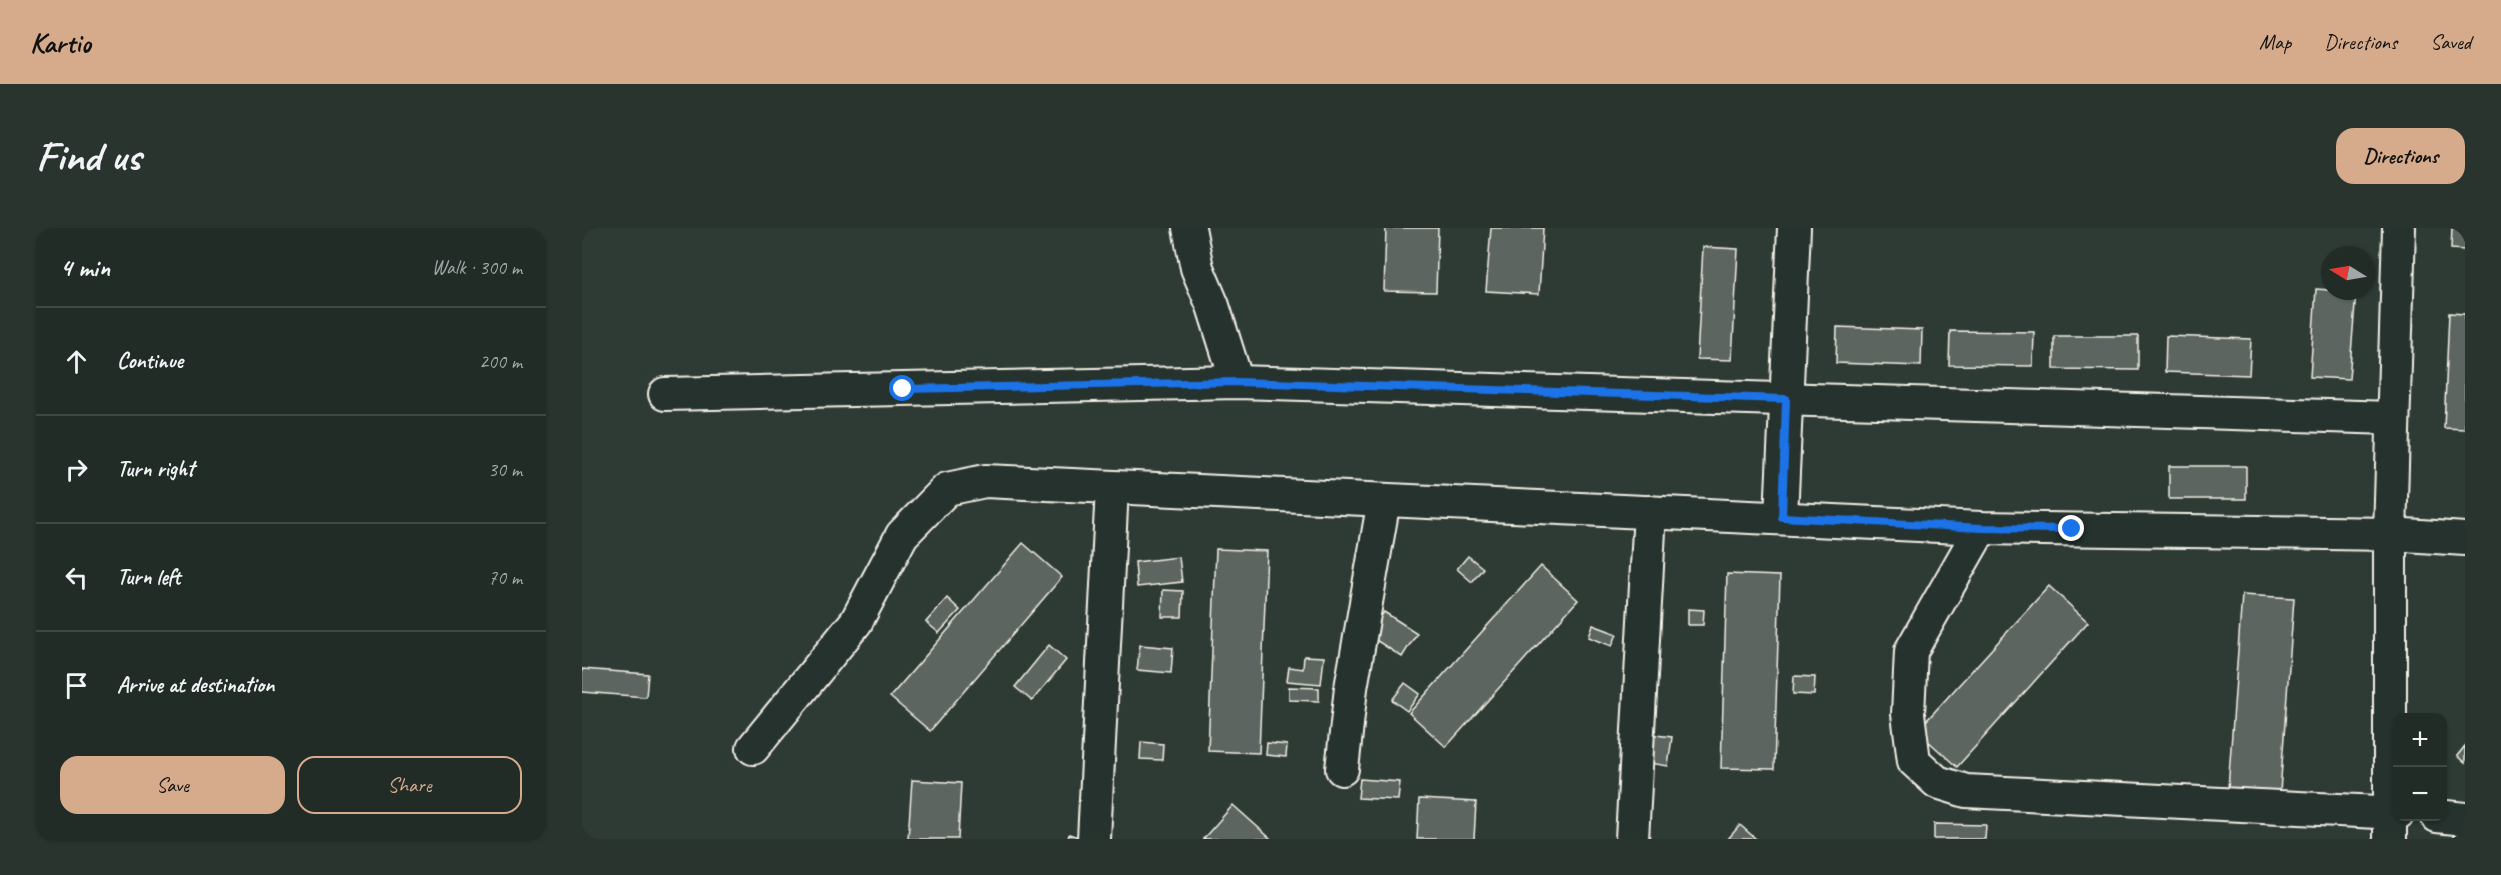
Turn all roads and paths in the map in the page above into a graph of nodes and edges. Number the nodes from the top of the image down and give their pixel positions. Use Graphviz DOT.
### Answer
graph roads {
  1 [pos="1188,228"];
  2 [pos="1794,228"];
  3 [pos="2399,228"];
  4 [pos="1237,382"];
  5 [pos="665,394"];
  6 [pos="1786,399"];
  7 [pos="2392,418"];
  8 [pos="1112,488"];
  9 [pos="1384,500"];
  10 [pos="1650,512"];
  11 [pos="1782,517"];
  12 [pos="1981,528"];
  13 [pos="2390,534"];
  14 [pos="2465,539"];
  15 [pos="753,748"];
  16 [pos="1342,769"];
  17 [pos="2447,817"];
  18 [pos="2465,819"];
  19 [pos="2393,821"];
  20 [pos="1094,839"];
  21 [pos="1632,839"];
  1 -- 4 [label="street"];
  2 -- 6 [label="street"];
  3 -- 7 [label="street"];
  4 -- 5 [label="street"];
  4 -- 6 [label="street"];
  6 -- 7 [label="street"];
  6 -- 11 [label="street"];
  7 -- 13 [label="street"];
  8 -- 9 [label="street"];
  8 -- 15 [label="street"];
  8 -- 20 [label="street"];
  9 -- 10 [label="street"];
  9 -- 16 [label="street"];
  10 -- 11 [label="street"];
  10 -- 21 [label="street"];
  11 -- 12 [label="street"];
  12 -- 13 [label="street"];
  12 -- 19 [label="street"];
  13 -- 14 [label="street"];
  13 -- 19 [label="street"];
  17 -- 18 [label="street"];
}
